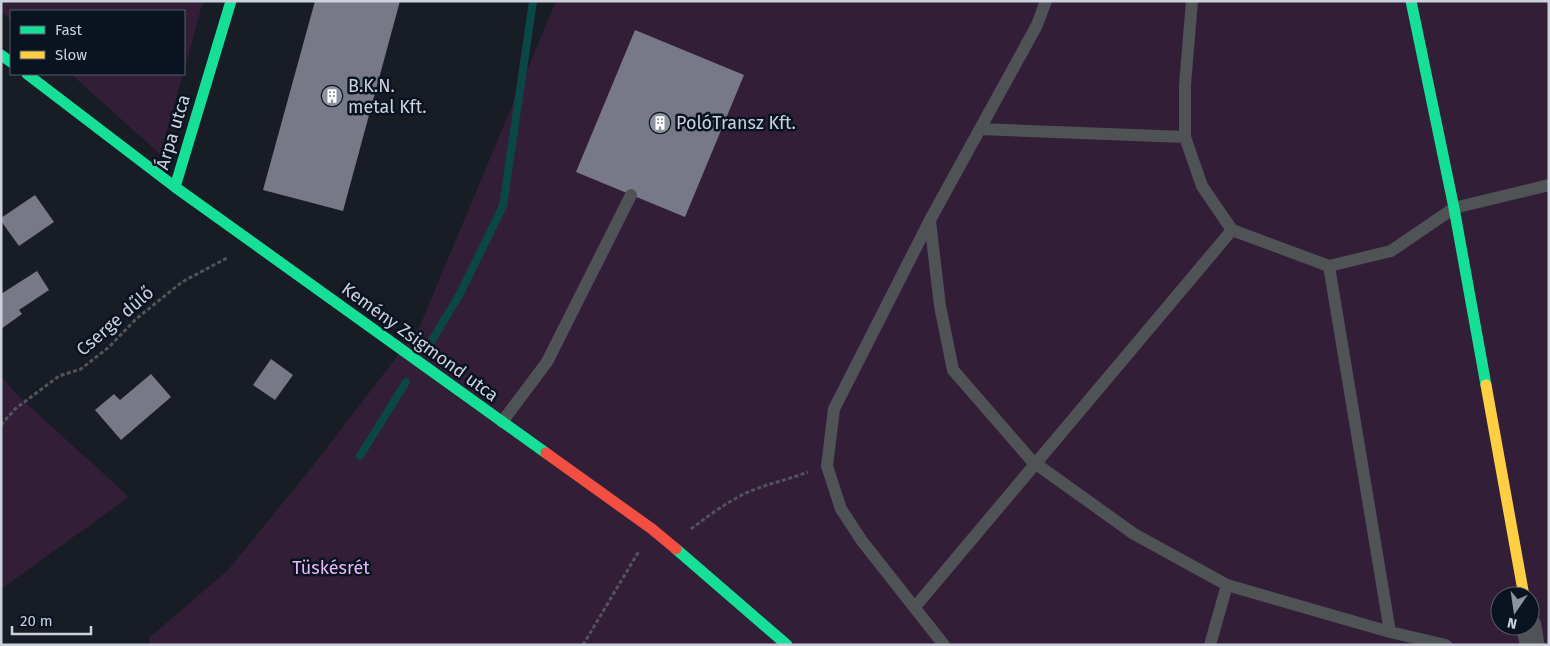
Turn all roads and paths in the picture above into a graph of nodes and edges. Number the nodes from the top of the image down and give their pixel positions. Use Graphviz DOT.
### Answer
graph roads {
  1 [pos="231,1"];
  2 [pos="1046,1"];
  3 [pos="1192,1"];
  4 [pos="1411,1"];
  5 [pos="27,75"];
  6 [pos="980,129"];
  7 [pos="1185,137"];
  8 [pos="1549,185"];
  9 [pos="175,187"];
  10 [pos="631,195"];
  11 [pos="1454,208"];
  12 [pos="930,220"];
  13 [pos="1232,230"];
  14 [pos="254,244"];
  15 [pos="1330,266"];
  16 [pos="502,422"];
  17 [pos="1,425"];
  18 [pos="1035,463"];
  19 [pos="827,466"];
  20 [pos="652,529"];
  21 [pos="671,546"];
  22 [pos="1227,586"];
  23 [pos="1522,586"];
  24 [pos="915,607"];
  25 [pos="1390,632"];
  26 [pos="583,645"];
  27 [pos="787,645"];
  28 [pos="944,645"];
  29 [pos="1210,645"];
  30 [pos="1446,645"];
  1 -- 9 [label="street, Árpa utca"];
  2 -- 6 [label="lane"];
  3 -- 7 [label="lane"];
  4 -- 11 [label="street"];
  5 -- 9 [label="street, Kemény Zsigmond utca"];
  6 -- 7 [label="lane"];
  6 -- 12 [label="lane"];
  7 -- 13 [label="lane"];
  8 -- 11 [label="lane"];
  9 -- 14 [label="street, Kemény Zsigmond utca"];
  10 -- 16 [label="lane"];
  11 -- 15 [label="lane"];
  11 -- 23 [label="street"];
  12 -- 18 [label="lane"];
  12 -- 19 [label="lane"];
  13 -- 15 [label="lane"];
  13 -- 18 [label="lane"];
  14 -- 16 [label="street, Kemény Zsigmond utca"];
  14 -- 17 [label="path, Cserge dűlő"];
  15 -- 25 [label="lane"];
  16 -- 20 [label="street, Kemény Zsigmond utca"];
  18 -- 22 [label="lane"];
  18 -- 24 [label="lane"];
  19 -- 21 [label="path"];
  19 -- 24 [label="lane"];
  20 -- 21 [label="street, Kemény Zsigmond utca"];
  20 -- 26 [label="path"];
  21 -- 27 [label="street, Kemény Zsigmond utca"];
  22 -- 25 [label="lane"];
  22 -- 29 [label="lane"];
  24 -- 28 [label="lane"];
  25 -- 30 [label="lane"];
}
